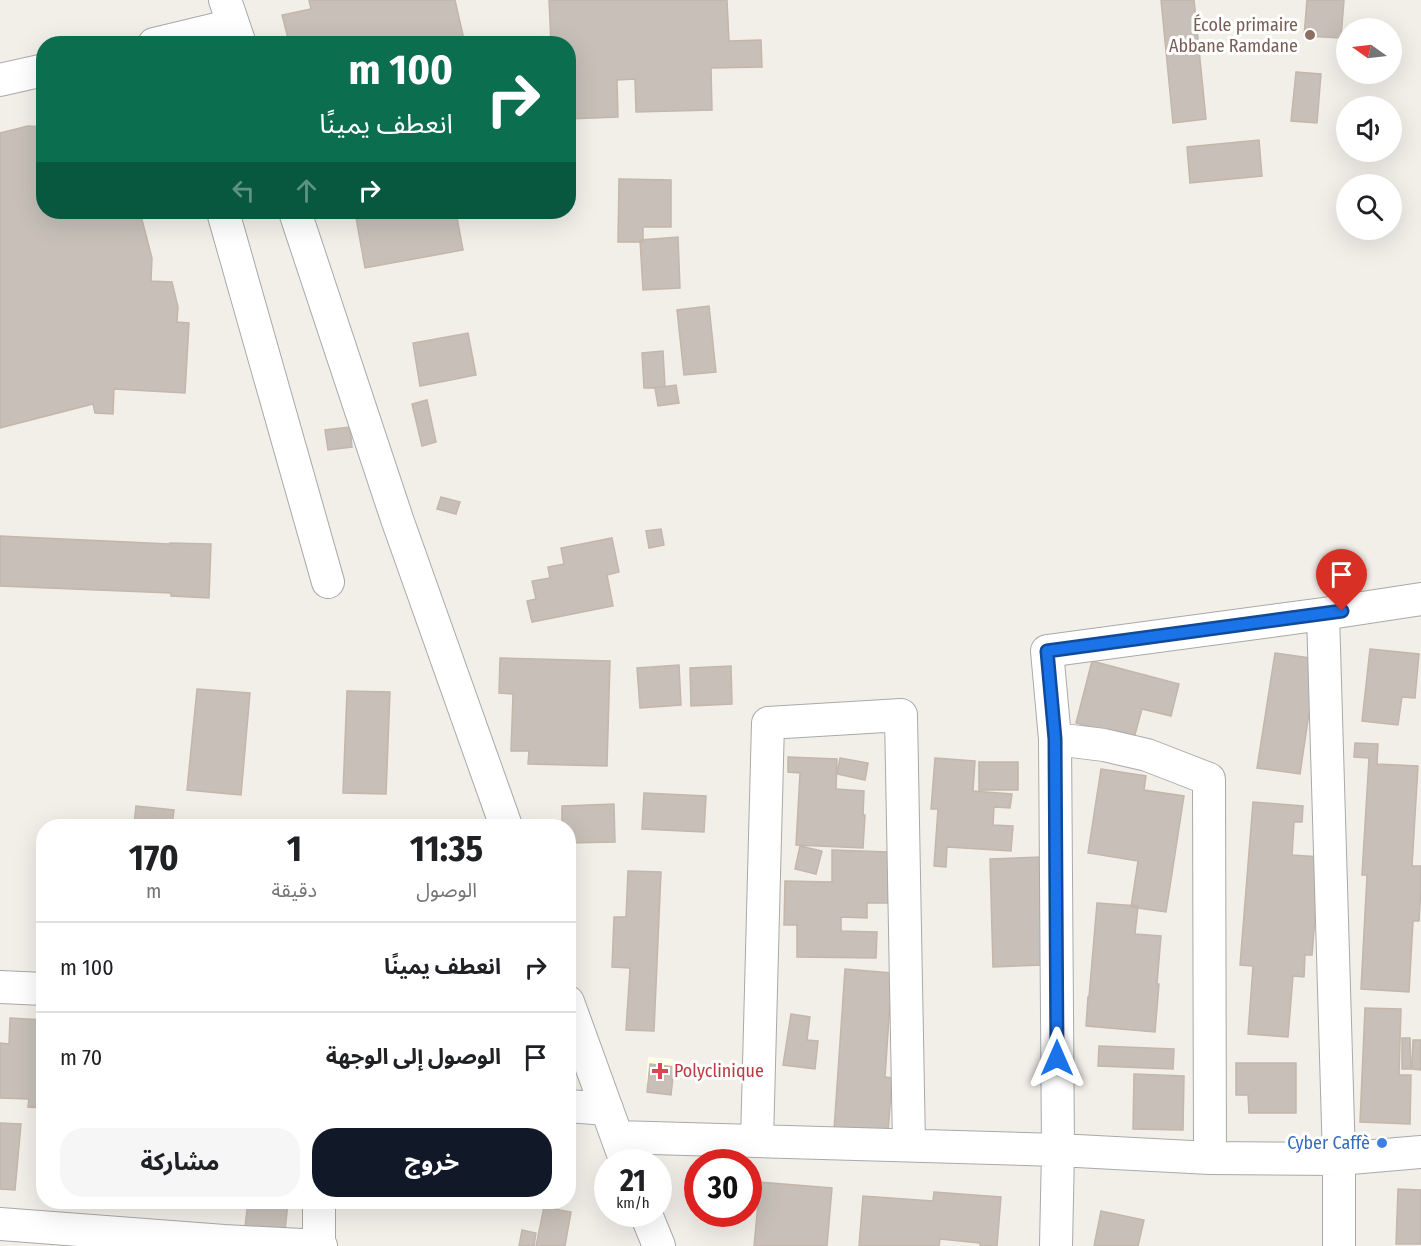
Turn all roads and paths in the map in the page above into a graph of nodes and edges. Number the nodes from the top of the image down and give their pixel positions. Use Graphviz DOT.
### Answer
graph roads {
  1 [pos="233,23"];
  2 [pos="189,36"];
  3 [pos="36,72"];
  4 [pos="0,81"];
  5 [pos="225,219"];
  6 [pos="297,219"];
  7 [pos="328,582"];
  8 [pos="1421,599"];
  9 [pos="1323,615"];
  10 [pos="1055,739"];
  11 [pos="504,819"];
  12 [pos="0,987"];
  13 [pos="36,989"];
  14 [pos="576,1024"];
  15 [pos="576,1111"];
  16 [pos="616,1136"];
  17 [pos="757,1141"];
  18 [pos="909,1145"];
  19 [pos="1058,1150"];
  20 [pos="1421,1152"];
  21 [pos="1210,1158"];
  22 [pos="1339,1159"];
  23 [pos="319,1209"];
  24 [pos="0,1224"];
  25 [pos="651,1227"];
  26 [pos="320,1246"];
  27 [pos="659,1246"];
  28 [pos="1056,1246"];
  29 [pos="1339,1246"];
  1 -- 2 [label="street"];
  3 -- 4 [label="street"];
  5 -- 7 [label="street"];
  6 -- 11 [label="street"];
  8 -- 9 [label="street"];
  9 -- 10 [label="street"];
  9 -- 22 [label="street"];
  10 -- 19 [label="street"];
  10 -- 21 [label="street"];
  12 -- 13 [label="street"];
  14 -- 16 [label="street"];
  15 -- 16 [label="street"];
  16 -- 17 [label="street"];
  17 -- 18 [label="street"];
  17 -- 18 [label="street"];
  18 -- 19 [label="street"];
  19 -- 21 [label="street"];
  19 -- 28 [label="street"];
  20 -- 22 [label="street"];
  21 -- 22 [label="street"];
  22 -- 29 [label="street"];
  23 -- 26 [label="street"];
  24 -- 26 [label="street"];
  25 -- 27 [label="street"];
}
